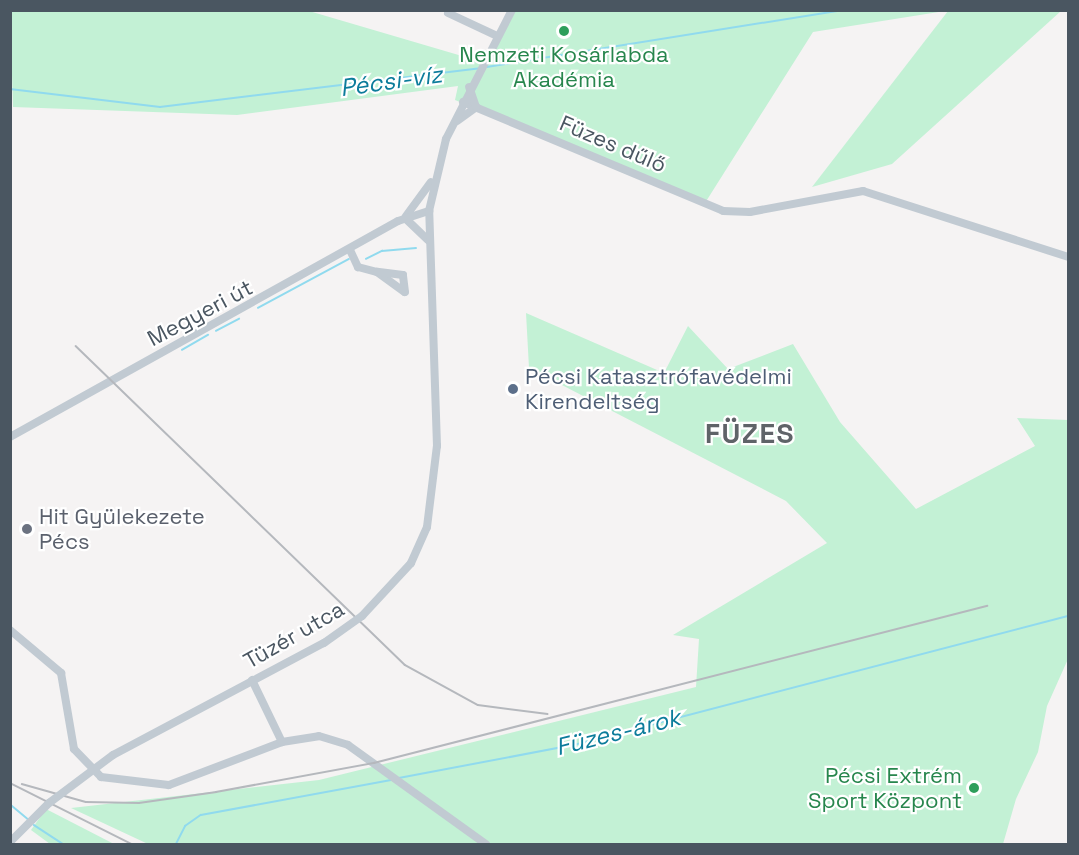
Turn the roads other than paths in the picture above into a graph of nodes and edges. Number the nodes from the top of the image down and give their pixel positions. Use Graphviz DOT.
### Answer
graph roads {
  1 [pos="512,10"];
  2 [pos="448,13"];
  3 [pos="497,36"];
  4 [pos="469,86"];
  5 [pos="463,102"];
  6 [pos="476,107"];
  7 [pos="452,128"];
  8 [pos="434,178"];
  9 [pos="429,211"];
  10 [pos="405,218"];
  11 [pos="428,241"];
  12 [pos="350,250"];
  13 [pos="1068,257"];
  14 [pos="377,272"];
  15 [pos="10,437"];
  16 [pos="10,630"];
  17 [pos="252,680"];
  18 [pos="282,742"];
  19 [pos="10,842"];
  20 [pos="486,844"];
  1 -- 3 [label="street, Megyeri út"];
  2 -- 3 [label="street"];
  3 -- 4 [label="street, Megyeri út"];
  4 -- 5 [label="street, Megyeri út"];
  4 -- 6 [label="street"];
  5 -- 6 [label="street, Füzes dűlő"];
  5 -- 7 [label="street, Megyeri út"];
  6 -- 7 [label="street"];
  6 -- 13 [label="street, Füzes dűlő"];
  7 -- 8 [label="street, Megyeri út"];
  8 -- 9 [label="street, Megyeri út"];
  8 -- 10 [label="street, Megyeri út"];
  9 -- 10 [label="street, Megyeri út"];
  9 -- 11 [label="street, Tüzér utca"];
  10 -- 11 [label="street"];
  10 -- 12 [label="street, Megyeri út"];
  11 -- 17 [label="street, Tüzér utca, bridge"];
  12 -- 14 [label="street"];
  12 -- 15 [label="street, Megyeri út"];
  16 -- 18 [label="street"];
  17 -- 18 [label="street"];
  17 -- 19 [label="street, Tüzér utca, bridge"];
  18 -- 20 [label="street"];
}
